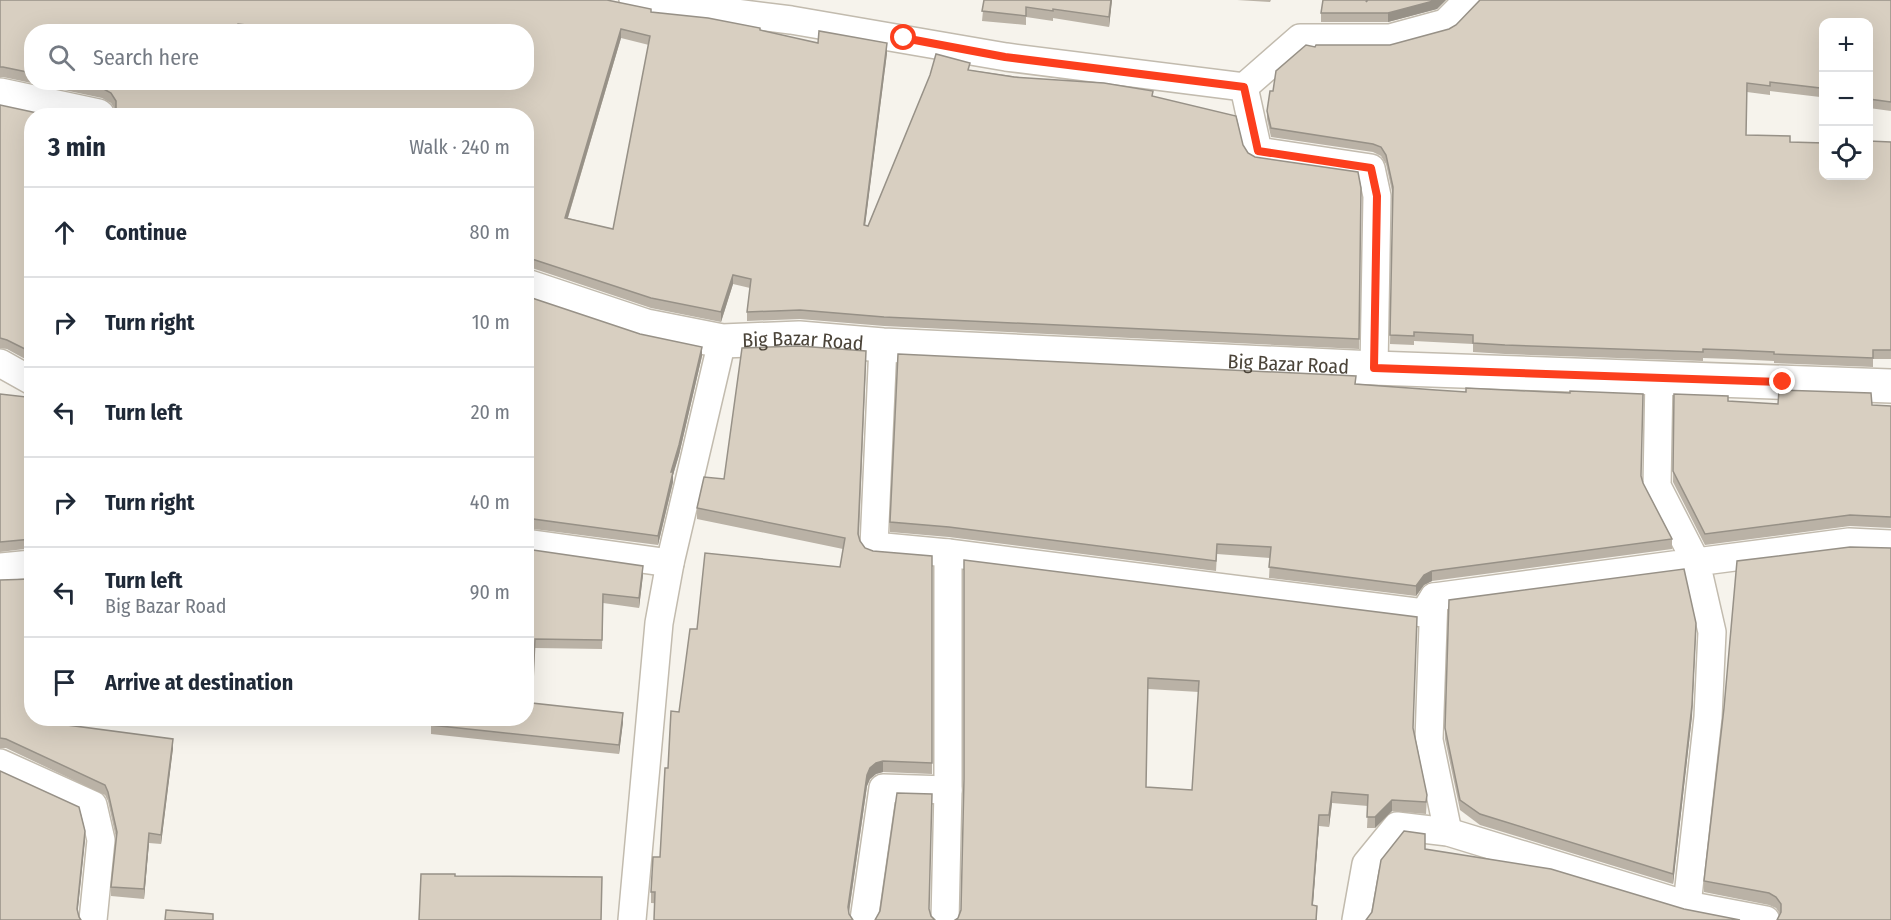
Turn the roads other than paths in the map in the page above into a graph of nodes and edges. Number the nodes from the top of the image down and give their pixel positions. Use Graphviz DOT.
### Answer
graph roads {
  1 [pos="633,0"];
  2 [pos="1468,0"];
  3 [pos="1244,87"];
  4 [pos="0,95"];
  5 [pos="61,108"];
  6 [pos="534,289"];
  7 [pos="722,341"];
  8 [pos="883,345"];
  9 [pos="0,363"];
  10 [pos="1374,368"];
  11 [pos="24,376"];
  12 [pos="1659,377"];
  13 [pos="1891,386"];
  14 [pos="534,544"];
  15 [pos="1891,544"];
  16 [pos="948,553"];
  17 [pos="1696,562"];
  18 [pos="670,563"];
  19 [pos="24,565"];
  20 [pos="0,567"];
  21 [pos="1434,597"];
  22 [pos="0,763"];
  23 [pos="948,790"];
  24 [pos="1448,832"];
  25 [pos="1687,905"];
  26 [pos="93,920"];
  27 [pos="632,920"];
  28 [pos="864,920"];
  29 [pos="945,920"];
  30 [pos="1356,920"];
  31 [pos="1766,920"];
  1 -- 3 [label="street"];
  2 -- 3 [label="street"];
  3 -- 10 [label="street"];
  4 -- 5 [label="street"];
  6 -- 7 [label="street, Big Bazar Road"];
  7 -- 8 [label="street, Big Bazar Road"];
  7 -- 18 [label="street"];
  8 -- 10 [label="street, Big Bazar Road"];
  8 -- 16 [label="street"];
  9 -- 11 [label="street"];
  10 -- 12 [label="street, Big Bazar Road"];
  12 -- 13 [label="street, Big Bazar Road"];
  12 -- 17 [label="street"];
  14 -- 18 [label="street"];
  15 -- 17 [label="street"];
  16 -- 21 [label="street"];
  16 -- 23 [label="street"];
  17 -- 21 [label="street"];
  17 -- 25 [label="street"];
  18 -- 27 [label="street"];
  19 -- 20 [label="street"];
  21 -- 24 [label="street"];
  22 -- 26 [label="street"];
  23 -- 28 [label="street"];
  23 -- 29 [label="street"];
  24 -- 25 [label="street"];
  24 -- 30 [label="street"];
  25 -- 31 [label="street"];
}
